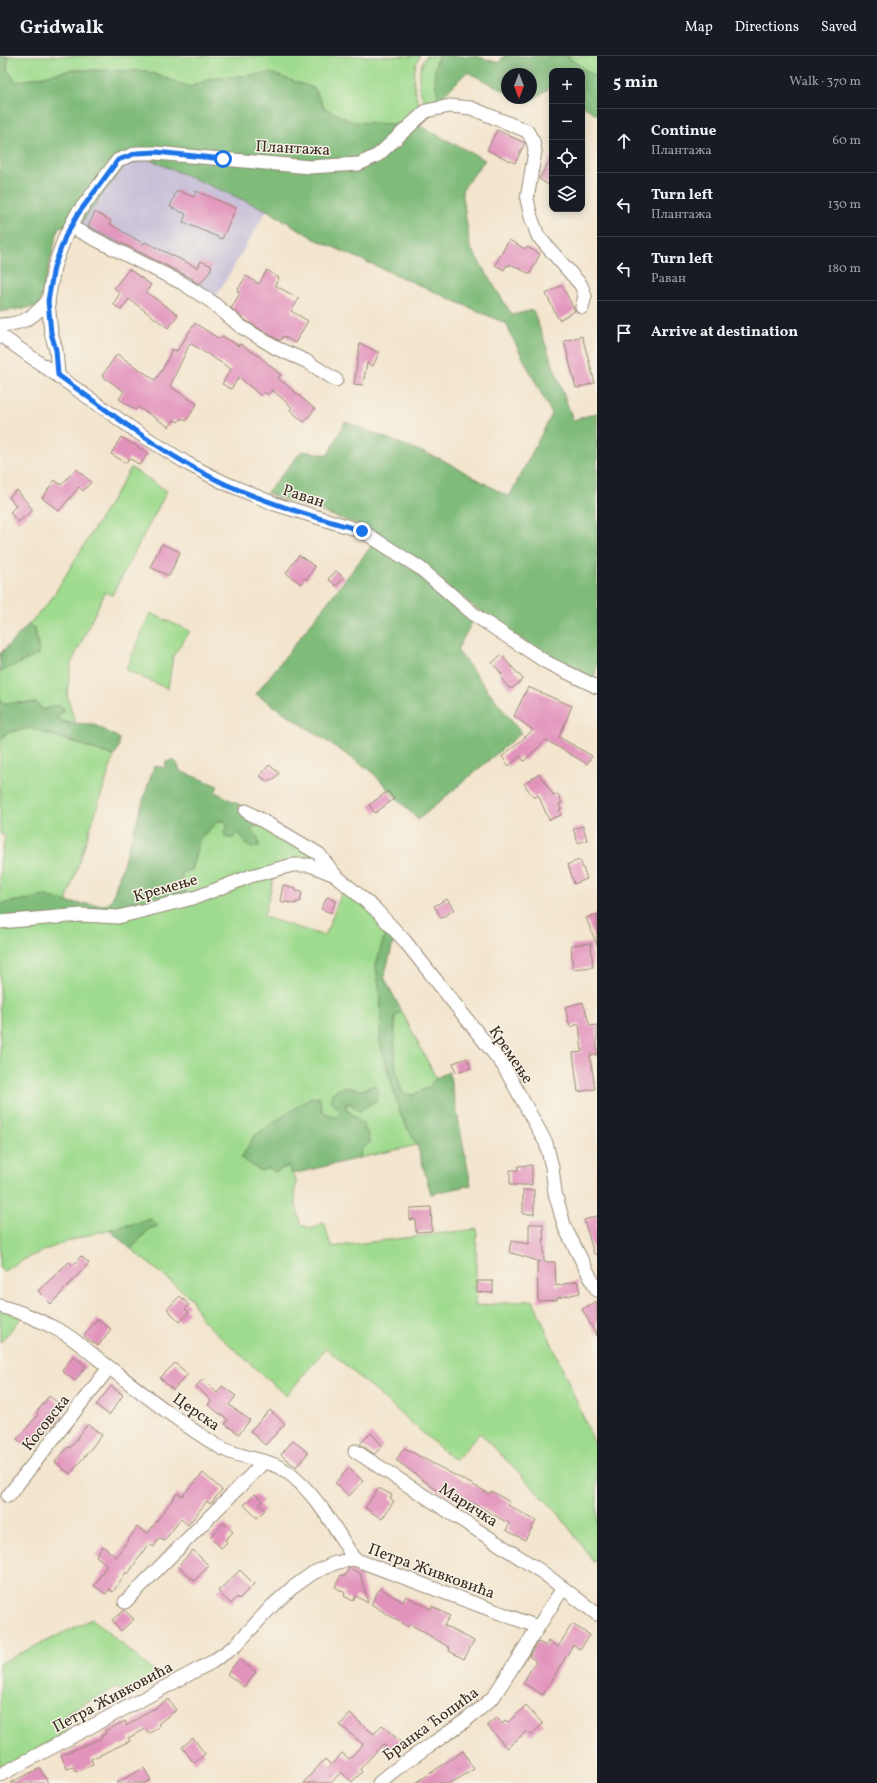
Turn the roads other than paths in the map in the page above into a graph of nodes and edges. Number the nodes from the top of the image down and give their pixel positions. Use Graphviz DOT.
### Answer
graph roads {
  1 [pos="70,227"];
  2 [pos="48,301"];
  3 [pos="582,307"];
  4 [pos="0,325"];
  5 [pos="0,335"];
  6 [pos="58,375"];
  7 [pos="336,380"];
  8 [pos="597,687"];
  9 [pos="246,811"];
  10 [pos="334,875"];
  11 [pos="0,922"];
  12 [pos="597,1290"];
  13 [pos="0,1306"];
  14 [pos="109,1368"];
  15 [pos="355,1451"];
  16 [pos="264,1462"];
  17 [pos="8,1496"];
  18 [pos="354,1559"];
  19 [pos="563,1588"];
  20 [pos="125,1602"];
  21 [pos="597,1614"];
  22 [pos="538,1627"];
  23 [pos="0,1774"];
  24 [pos="379,1783"];
  1 -- 2 [label="street, Плантажа"];
  1 -- 3 [label="street, Плантажа"];
  1 -- 7 [label="street"];
  2 -- 4 [label="street"];
  2 -- 6 [label="street, Плантажа"];
  5 -- 6 [label="street, Раван"];
  6 -- 8 [label="street, Раван"];
  9 -- 10 [label="street, Кремење"];
  10 -- 11 [label="street, Кремење"];
  10 -- 12 [label="street, Кремење"];
  13 -- 14 [label="street, Церска"];
  14 -- 16 [label="street, Церска"];
  14 -- 17 [label="street, Косовска"];
  15 -- 19 [label="street, Маричка"];
  16 -- 18 [label="street, Церска"];
  16 -- 20 [label="street"];
  18 -- 22 [label="street, Петра Живковића"];
  18 -- 23 [label="street, Петра Живковића"];
  19 -- 21 [label="street"];
  19 -- 22 [label="street"];
  22 -- 24 [label="street, Бранка Ћопића"];
}
